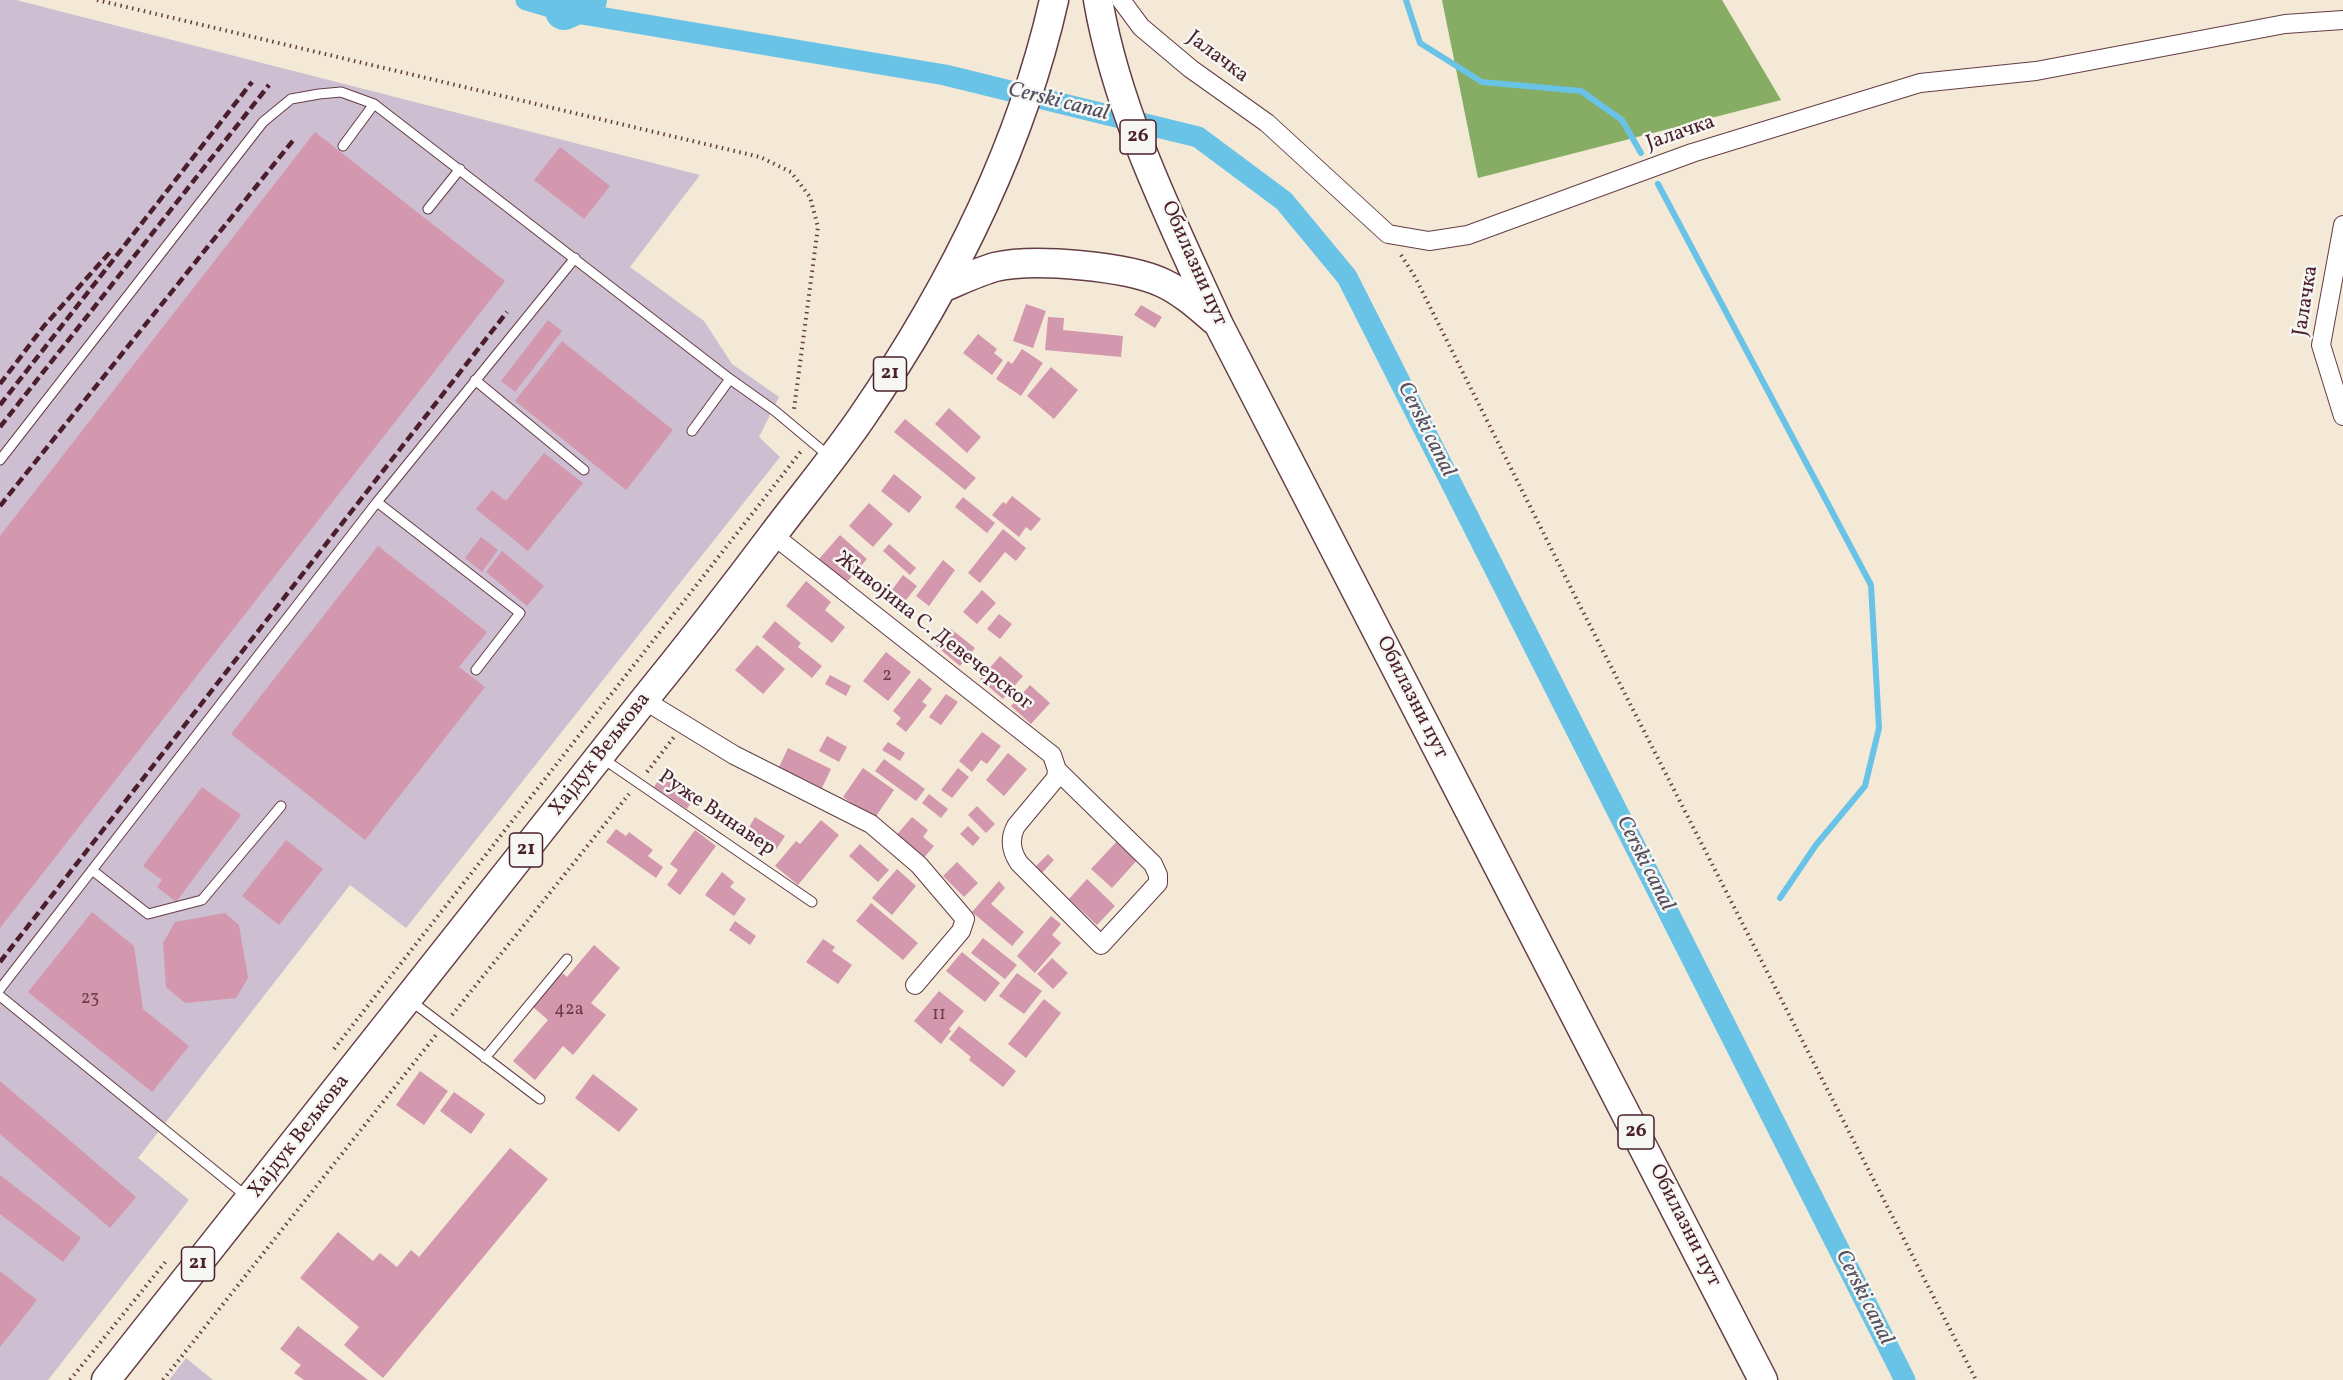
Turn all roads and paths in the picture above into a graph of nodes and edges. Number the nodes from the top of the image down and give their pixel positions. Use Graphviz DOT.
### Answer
graph roads {
  1 [pos="97,0"];
  2 [pos="1106,4"];
  3 [pos="1052,12"];
  4 [pos="2343,20"];
  5 [pos="374,104"];
  6 [pos="343,146"];
  7 [pos="460,169"];
  8 [pos="428,209"];
  9 [pos="2343,225"];
  10 [pos="1388,234"];
  11 [pos="574,258"];
  12 [pos="944,287"];
  13 [pos="1219,325"];
  14 [pos="730,379"];
  15 [pos="475,380"];
  16 [pos="2343,416"];
  17 [pos="792,425"];
  18 [pos="692,431"];
  19 [pos="810,440"];
  20 [pos="832,459"];
  21 [pos="0,460"];
  22 [pos="584,470"];
  23 [pos="377,502"];
  24 [pos="773,535"];
  25 [pos="476,670"];
  26 [pos="644,700"];
  27 [pos="684,724"];
  28 [pos="600,756"];
  29 [pos="1057,770"];
  30 [pos="638,783"];
  31 [pos="281,806"];
  32 [pos="92,870"];
  33 [pos="812,902"];
  34 [pos="567,959"];
  35 [pos="915,985"];
  36 [pos="0,989"];
  37 [pos="0,996"];
  38 [pos="409,1000"];
  39 [pos="443,1026"];
  40 [pos="331,1053"];
  41 [pos="485,1058"];
  42 [pos="540,1099"];
  43 [pos="250,1199"];
  44 [pos="173,1252"];
  45 [pos="70,1380"];
  46 [pos="106,1380"];
  47 [pos="163,1380"];
  48 [pos="1763,1380"];
  49 [pos="1976,1380"];
  1 -- 17 [label="path"];
  2 -- 10 [label="street, Јалачка"];
  2 -- 13 [label="main road, Обилазни пут / 26"];
  3 -- 12 [label="main road, 21"];
  4 -- 10 [label="street, Јалачка"];
  5 -- 6 [label="lane"];
  5 -- 7 [label="lane"];
  5 -- 21 [label="lane"];
  7 -- 8 [label="lane"];
  7 -- 11 [label="lane"];
  9 -- 16 [label="street, Јалачка"];
  10 -- 49 [label="path"];
  11 -- 14 [label="lane"];
  11 -- 15 [label="lane"];
  12 -- 13 [label="main road"];
  12 -- 20 [label="main road, Хајдук Вељкова / 21"];
  13 -- 48 [label="main road, Обилазни пут / 26"];
  14 -- 17 [label="lane"];
  14 -- 18 [label="lane"];
  15 -- 22 [label="lane"];
  15 -- 23 [label="lane"];
  17 -- 19 [label="lane"];
  19 -- 20 [label="lane"];
  19 -- 40 [label="path"];
  20 -- 24 [label="main road, Хајдук Вељкова / 21"];
  23 -- 25 [label="lane"];
  23 -- 32 [label="lane"];
  24 -- 26 [label="main road, Хајдук Вељкова / 21"];
  24 -- 29 [label="street, Живојина С. Девечерског"];
  26 -- 27 [label="street"];
  26 -- 28 [label="main road, Хајдук Вељкова / 21"];
  27 -- 30 [label="path"];
  27 -- 35 [label="street"];
  28 -- 30 [label="lane, Руже Винавер"];
  28 -- 38 [label="main road, Хајдук Вељкова / 21"];
  29 -- 29 [label="street, Живојина С. Девечерског"];
  30 -- 33 [label="lane, Руже Винавер"];
  30 -- 39 [label="path"];
  31 -- 32 [label="lane"];
  32 -- 36 [label="lane"];
  34 -- 41 [label="lane"];
  37 -- 43 [label="lane"];
  38 -- 39 [label="lane"];
  38 -- 43 [label="main road, Хајдук Вељкова / 21"];
  39 -- 41 [label="lane"];
  39 -- 47 [label="path"];
  41 -- 42 [label="lane"];
  43 -- 46 [label="main road, Хајдук Вељкова / 21"];
  44 -- 45 [label="path"];
}
